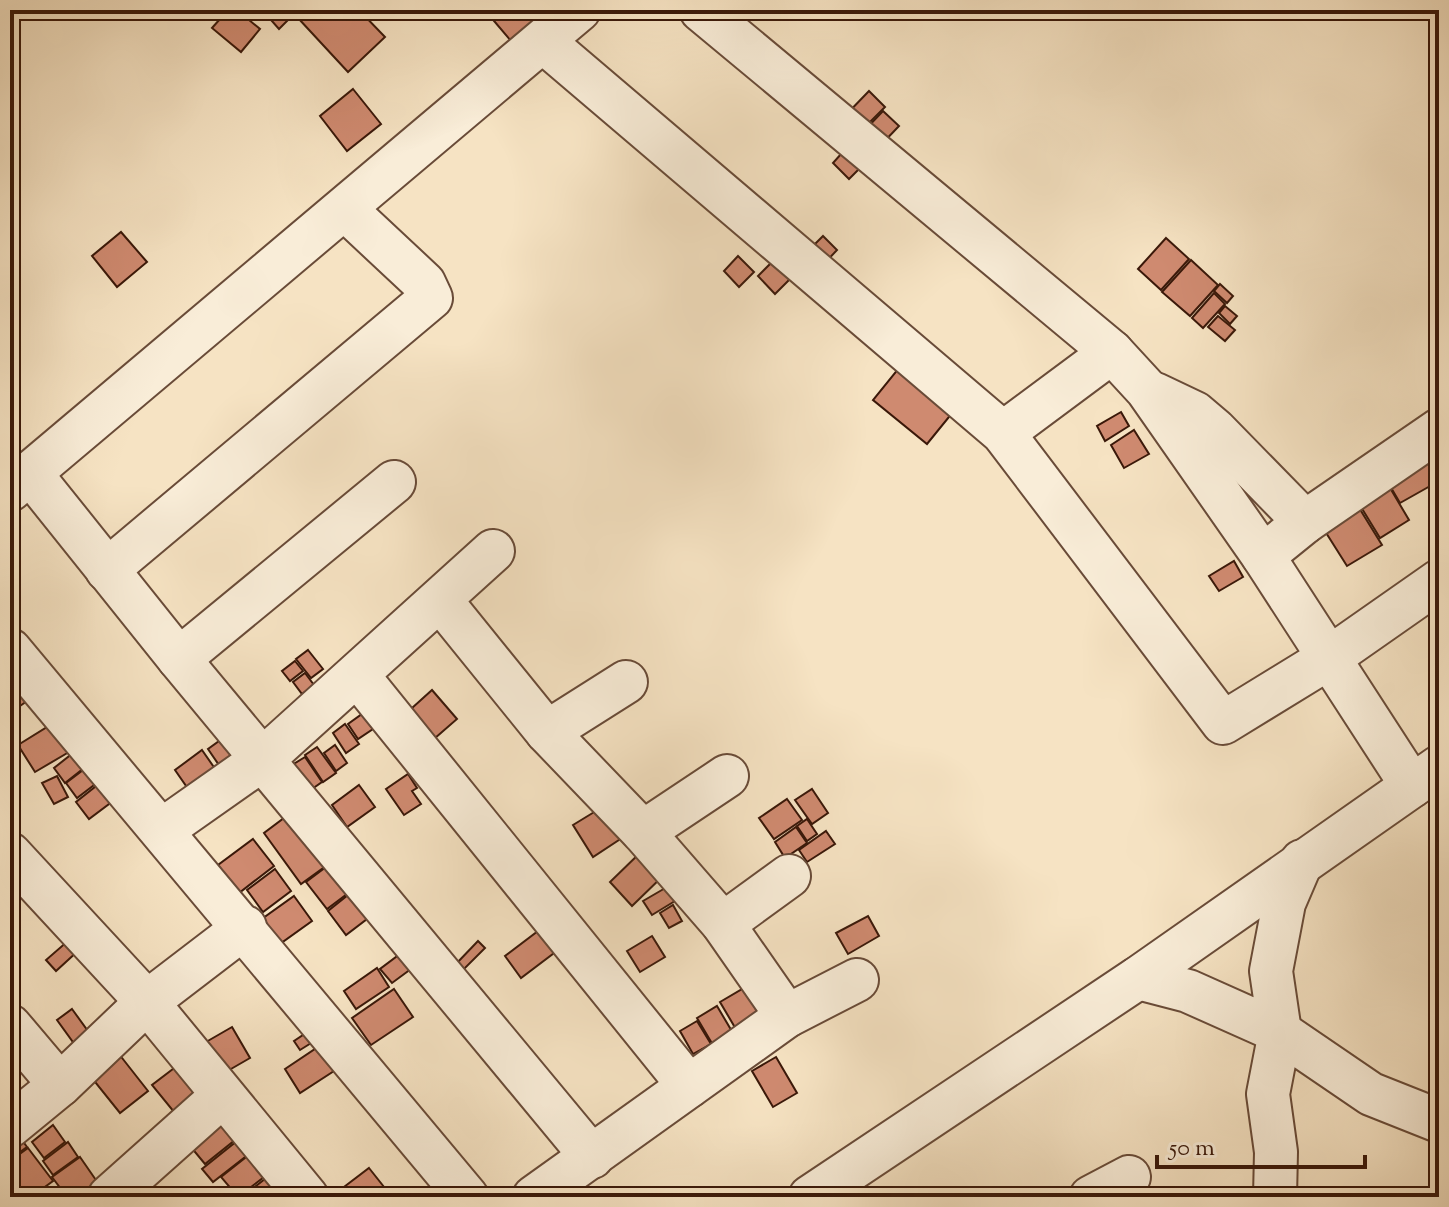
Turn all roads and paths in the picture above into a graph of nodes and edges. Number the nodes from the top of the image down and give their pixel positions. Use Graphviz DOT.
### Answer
graph roads {
  1 [pos="579,10"];
  2 [pos="701,10"];
  3 [pos="545,43"];
  4 [pos="346,210"];
  5 [pos="1112,352"];
  6 [pos="1147,390"];
  7 [pos="1439,430"];
  8 [pos="1003,433"];
  9 [pos="20,482"];
  10 [pos="394,482"];
  11 [pos="1305,522"];
  12 [pos="493,551"];
  13 [pos="1263,556"];
  14 [pos="107,570"];
  15 [pos="1439,581"];
  16 [pos="441,601"];
  17 [pos="10,650"];
  18 [pos="1329,658"];
  19 [pos="179,659"];
  20 [pos="358,676"];
  21 [pos="626,682"];
  22 [pos="547,732"];
  23 [pos="263,759"];
  24 [pos="727,776"];
  25 [pos="1426,777"];
  26 [pos="162,830"];
  27 [pos="643,832"];
  28 [pos="10,854"];
  29 [pos="1302,861"];
  30 [pos="789,876"];
  31 [pos="723,924"];
  32 [pos="245,927"];
  33 [pos="1138,978"];
  34 [pos="857,980"];
  35 [pos="147,1002"];
  36 [pos="787,1016"];
  37 [pos="10,1026"];
  38 [pos="1280,1032"];
  39 [pos="60,1085"];
  40 [pos="689,1086"];
  41 [pos="221,1097"];
  42 [pos="1439,1121"];
  43 [pos="10,1126"];
  44 [pos="592,1157"];
  45 [pos="837,1189"];
  46 [pos="113,1196"];
  47 [pos="307,1197"];
  48 [pos="467,1197"];
  49 [pos="534,1197"];
  50 [pos="1275,1197"];
  1 -- 3 [label="street"];
  2 -- 5 [label="street"];
  3 -- 4 [label="street"];
  3 -- 8 [label="street"];
  4 -- 9 [label="street"];
  4 -- 14 [label="street"];
  5 -- 6 [label="street"];
  5 -- 8 [label="street"];
  6 -- 11 [label="street"];
  6 -- 13 [label="street"];
  7 -- 11 [label="street"];
  8 -- 18 [label="street"];
  9 -- 14 [label="street"];
  10 -- 19 [label="street"];
  11 -- 13 [label="street"];
  12 -- 16 [label="street"];
  13 -- 18 [label="street"];
  14 -- 19 [label="street"];
  15 -- 18 [label="street"];
  16 -- 20 [label="street"];
  16 -- 22 [label="street"];
  17 -- 26 [label="street"];
  18 -- 25 [label="street"];
  19 -- 23 [label="street"];
  20 -- 23 [label="street"];
  20 -- 40 [label="street"];
  21 -- 22 [label="street"];
  22 -- 27 [label="street"];
  23 -- 26 [label="street"];
  23 -- 44 [label="street"];
  24 -- 27 [label="street"];
  25 -- 29 [label="street"];
  26 -- 32 [label="street"];
  27 -- 31 [label="street"];
  28 -- 35 [label="street"];
  29 -- 33 [label="street"];
  29 -- 38 [label="street"];
  30 -- 31 [label="street"];
  31 -- 36 [label="street"];
  32 -- 35 [label="street"];
  32 -- 48 [label="street"];
  33 -- 38 [label="street"];
  33 -- 45 [label="street"];
  34 -- 36 [label="street"];
  35 -- 39 [label="street"];
  35 -- 41 [label="street"];
  36 -- 40 [label="street"];
  37 -- 39 [label="street"];
  38 -- 42 [label="street"];
  38 -- 50 [label="street"];
  39 -- 43 [label="street"];
  40 -- 44 [label="street"];
  41 -- 46 [label="street"];
  41 -- 47 [label="street"];
  44 -- 49 [label="street"];
}
